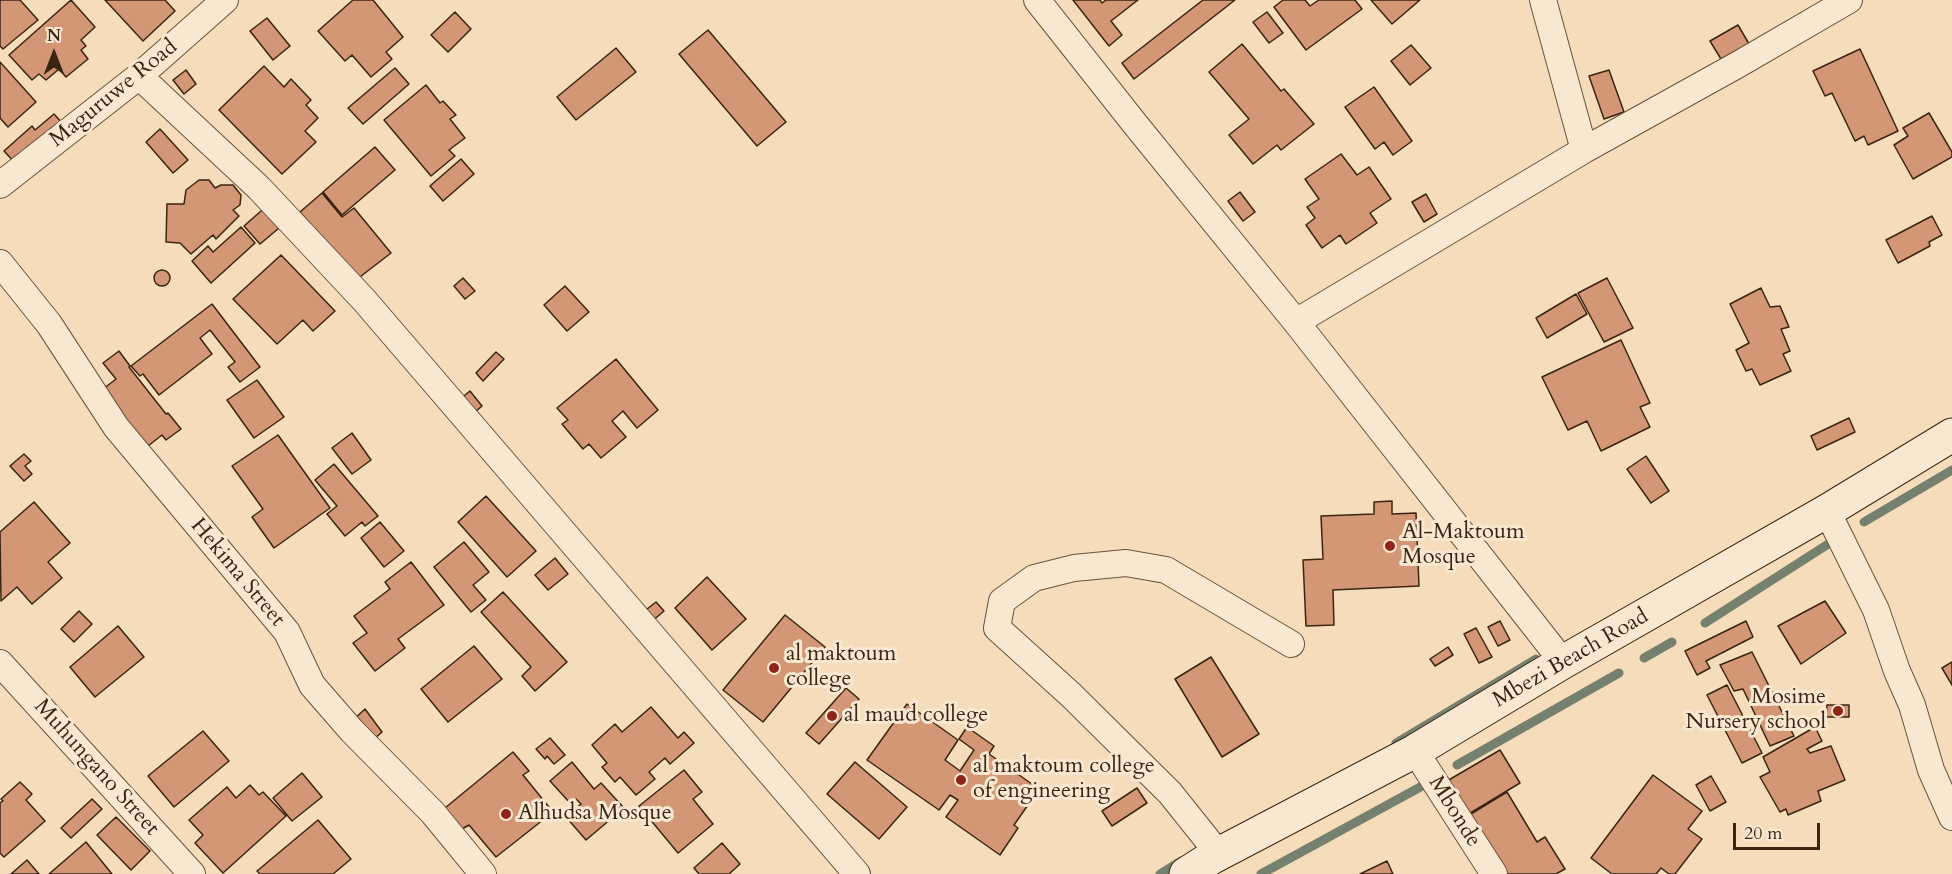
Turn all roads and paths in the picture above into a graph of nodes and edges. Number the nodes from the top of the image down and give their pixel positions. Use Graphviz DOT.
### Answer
graph roads {
  1 [pos="225,0"];
  2 [pos="1037,0"];
  3 [pos="1544,0"];
  4 [pos="1849,0"];
  5 [pos="139,76"];
  6 [pos="1584,150"];
  7 [pos="0,185"];
  8 [pos="0,263"];
  9 [pos="1296,322"];
  10 [pos="1952,435"];
  11 [pos="1827,511"];
  12 [pos="1291,644"];
  13 [pos="1563,662"];
  14 [pos="0,663"];
  15 [pos="1415,751"];
  16 [pos="1952,817"];
  17 [pos="1198,866"];
  18 [pos="192,874"];
  19 [pos="483,874"];
  20 [pos="857,874"];
  21 [pos="1494,874"];
  1 -- 5 [label="street, Maguruwe Road"];
  2 -- 9 [label="street"];
  3 -- 6 [label="street"];
  4 -- 6 [label="street"];
  5 -- 7 [label="street, Maguruwe Road"];
  5 -- 20 [label="street"];
  6 -- 9 [label="street"];
  8 -- 19 [label="street, Hekima Street"];
  9 -- 13 [label="street"];
  10 -- 11 [label="main road, Mbezi Beach Road"];
  11 -- 13 [label="main road, Mbezi Beach Road"];
  11 -- 16 [label="street"];
  12 -- 17 [label="street"];
  13 -- 15 [label="main road, Mbezi Beach Road"];
  14 -- 18 [label="street, Muhungano Street"];
  15 -- 17 [label="main road, Mbezi Beach Road"];
  15 -- 21 [label="street, Mbonde"];
}
